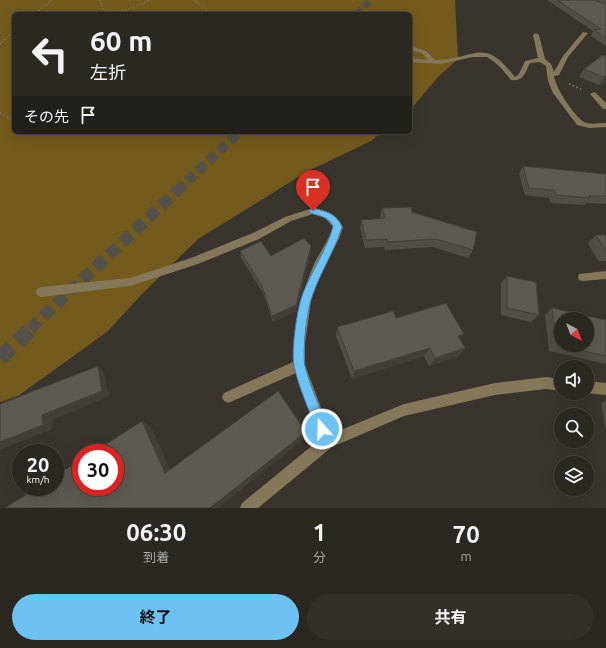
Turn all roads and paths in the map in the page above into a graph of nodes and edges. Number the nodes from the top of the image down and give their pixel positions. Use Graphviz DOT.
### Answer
graph roads {
  1 [pos="52,0"];
  2 [pos="100,0"];
  3 [pos="150,0"];
  4 [pos="194,0"];
  5 [pos="37,12"];
  6 [pos="209,12"];
  7 [pos="12,32"];
  8 [pos="585,33"];
  9 [pos="536,34"];
  10 [pos="0,44"];
  11 [pos="412,49"];
  12 [pos="412,60"];
  13 [pos="542,60"];
  14 [pos="433,62"];
  15 [pos="550,75"];
  16 [pos="594,94"];
  17 [pos="606,107"];
  18 [pos="0,113"];
  19 [pos="12,120"];
  20 [pos="606,125"];
  21 [pos="606,275"];
  22 [pos="584,276"];
  23 [pos="41,292"];
  24 [pos="299,365"];
  25 [pos="554,384"];
  26 [pos="594,388"];
  27 [pos="606,389"];
  28 [pos="228,397"];
  29 [pos="327,442"];
  30 [pos="247,508"];
  1 -- 5 [label="path"];
  2 -- 3 [label="path"];
  4 -- 6 [label="path"];
  7 -- 10 [label="path"];
  8 -- 15 [label="street"];
  9 -- 13 [label="street"];
  11 -- 14 [label="street"];
  12 -- 14 [label="street"];
  13 -- 14 [label="street"];
  13 -- 15 [label="street"];
  15 -- 20 [label="street"];
  16 -- 17 [label="street"];
  18 -- 19 [label="path"];
  21 -- 22 [label="street"];
  23 -- 24 [label="street"];
  24 -- 28 [label="street"];
  24 -- 29 [label="street"];
  25 -- 29 [label="street"];
  26 -- 27 [label="street"];
  29 -- 30 [label="street"];
}
